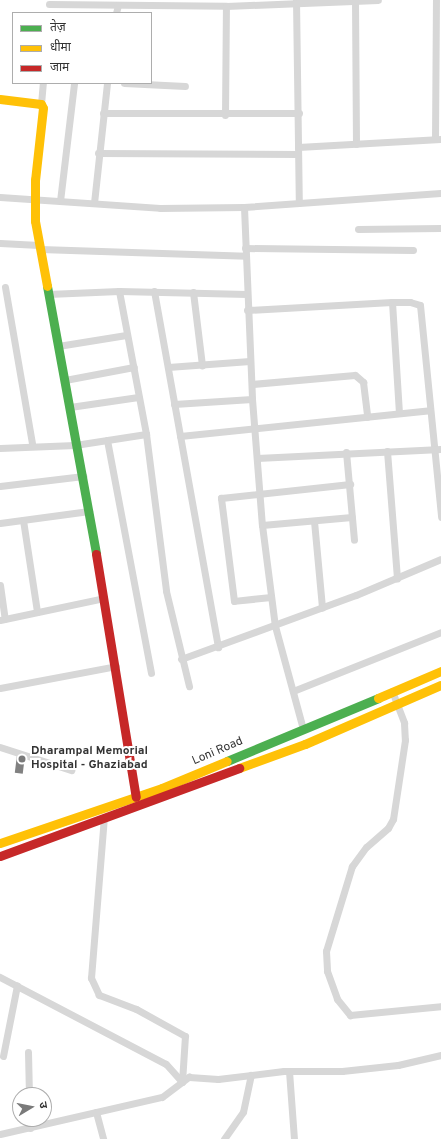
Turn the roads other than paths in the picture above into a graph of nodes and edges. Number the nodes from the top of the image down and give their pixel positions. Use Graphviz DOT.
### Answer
graph roads {
  1 [pos="378,0"];
  2 [pos="436,0"];
  3 [pos="297,1"];
  4 [pos="355,1"];
  5 [pos="49,2"];
  6 [pos="150,2"];
  7 [pos="118,5"];
  8 [pos="226,6"];
  9 [pos="48,12"];
  10 [pos="116,12"];
  11 [pos="43,84"];
  12 [pos="74,84"];
  13 [pos="107,84"];
  14 [pos="144,84"];
  15 [pos="185,86"];
  16 [pos="0,99"];
  17 [pos="41,104"];
  18 [pos="103,113"];
  19 [pos="299,114"];
  20 [pos="225,115"];
  21 [pos="438,139"];
  22 [pos="356,144"];
  23 [pos="298,150"];
  24 [pos="98,154"];
  25 [pos="441,193"];
  26 [pos="0,197"];
  27 [pos="34,200"];
  28 [pos="60,201"];
  29 [pos="94,203"];
  30 [pos="299,203"];
  31 [pos="244,207"];
  32 [pos="441,228"];
  33 [pos="358,229"];
  34 [pos="0,243"];
  35 [pos="40,247"];
  36 [pos="413,250"];
  37 [pos="245,252"];
  38 [pos="5,287"];
  39 [pos="119,290"];
  40 [pos="154,291"];
  41 [pos="193,292"];
  42 [pos="48,294"];
  43 [pos="246,294"];
  44 [pos="392,302"];
  45 [pos="247,310"];
  46 [pos="126,335"];
  47 [pos="58,346"];
  48 [pos="250,361"];
  49 [pos="202,365"];
  50 [pos="134,367"];
  51 [pos="168,368"];
  52 [pos="65,380"];
  53 [pos="252,384"];
  54 [pos="138,397"];
  55 [pos="252,399"];
  56 [pos="174,404"];
  57 [pos="70,407"];
  58 [pos="430,410"];
  59 [pos="399,413"];
  60 [pos="367,417"];
  61 [pos="255,429"];
  62 [pos="146,434"];
  63 [pos="180,436"];
  64 [pos="107,440"];
  65 [pos="32,444"];
  66 [pos="75,445"];
  67 [pos="0,448"];
  68 [pos="432,449"];
  69 [pos="441,449"];
  70 [pos="387,451"];
  71 [pos="346,452"];
  72 [pos="257,458"];
  73 [pos="83,476"];
  74 [pos="350,484"];
  75 [pos="0,486"];
  76 [pos="260,493"];
  77 [pos="89,511"];
  78 [pos="352,517"];
  79 [pos="441,518"];
  80 [pos="23,520"];
  81 [pos="314,520"];
  82 [pos="0,523"];
  83 [pos="262,525"];
  84 [pos="354,540"];
  85 [pos="441,559"];
  86 [pos="397,579"];
  87 [pos="0,585"];
  88 [pos="271,597"];
  89 [pos="104,598"];
  90 [pos="322,608"];
  91 [pos="37,612"];
  92 [pos="2,619"];
  93 [pos="275,626"];
  94 [pos="441,632"];
  95 [pos="218,647"];
  96 [pos="181,659"];
  97 [pos="116,666"];
  98 [pos="441,672"];
  99 [pos="151,673"];
  100 [pos="441,685"];
  101 [pos="190,686"];
  102 [pos="0,688"];
  103 [pos="293,691"];
  104 [pos="392,691"];
  105 [pos="398,704"];
  106 [pos="303,729"];
  107 [pos="0,747"];
  108 [pos="71,770"];
  109 [pos="136,797"];
  110 [pos="104,818"];
  111 [pos="0,843"];
  112 [pos="0,856"];
  113 [pos="0,977"];
  114 [pos="17,985"];
  115 [pos="441,1006"];
  116 [pos="28,1052"];
  117 [pos="441,1055"];
  118 [pos="3,1056"];
  119 [pos="289,1071"];
  120 [pos="251,1075"];
  121 [pos="182,1082"];
  122 [pos="29,1087"];
  123 [pos="96,1112"];
  124 [pos="30,1128"];
  125 [pos="0,1134"];
  126 [pos="103,1139"];
  127 [pos="224,1139"];
  128 [pos="294,1139"];
  1 -- 4 [label="street"];
  2 -- 21 [label="street"];
  3 -- 4 [label="street"];
  3 -- 8 [label="street"];
  3 -- 19 [label="street"];
  4 -- 22 [label="street"];
  5 -- 7 [label="street"];
  5 -- 9 [label="street"];
  6 -- 7 [label="street"];
  6 -- 8 [label="street"];
  7 -- 10 [label="street"];
  8 -- 20 [label="street"];
  11 -- 17 [label="street"];
  12 -- 28 [label="street"];
  13 -- 18 [label="street"];
  14 -- 15 [label="street"];
  16 -- 17 [label="main road"];
  17 -- 27 [label="main road"];
  18 -- 20 [label="street"];
  18 -- 24 [label="street"];
  19 -- 20 [label="street"];
  19 -- 23 [label="street"];
  21 -- 22 [label="street"];
  22 -- 23 [label="street"];
  23 -- 24 [label="street"];
  23 -- 30 [label="street"];
  24 -- 29 [label="street"];
  25 -- 30 [label="street"];
  26 -- 27 [label="street"];
  27 -- 28 [label="street"];
  27 -- 35 [label="main road"];
  28 -- 29 [label="street"];
  29 -- 31 [label="street"];
  30 -- 31 [label="street"];
  31 -- 37 [label="street"];
  32 -- 33 [label="street"];
  34 -- 35 [label="street"];
  35 -- 37 [label="street"];
  35 -- 42 [label="main road"];
  36 -- 37 [label="street"];
  37 -- 43 [label="street"];
  38 -- 65 [label="street"];
  39 -- 40 [label="street"];
  39 -- 42 [label="street"];
  39 -- 46 [label="street"];
  40 -- 41 [label="street"];
  40 -- 51 [label="street"];
  41 -- 43 [label="street"];
  41 -- 49 [label="street"];
  42 -- 47 [label="main road"];
  43 -- 45 [label="street"];
  44 -- 45 [label="street"];
  44 -- 58 [label="street"];
  44 -- 59 [label="street"];
  45 -- 48 [label="street"];
  46 -- 47 [label="street"];
  46 -- 50 [label="street"];
  47 -- 52 [label="main road"];
  48 -- 49 [label="street"];
  48 -- 53 [label="street"];
  49 -- 51 [label="street"];
  50 -- 52 [label="street"];
  50 -- 54 [label="street"];
  51 -- 56 [label="street"];
  52 -- 57 [label="main road"];
  53 -- 55 [label="street"];
  53 -- 60 [label="street"];
  54 -- 57 [label="street"];
  54 -- 62 [label="street"];
  55 -- 56 [label="street"];
  55 -- 61 [label="street"];
  56 -- 63 [label="street"];
  57 -- 66 [label="main road"];
  58 -- 59 [label="street"];
  58 -- 68 [label="street"];
  59 -- 60 [label="street"];
  60 -- 61 [label="street"];
  61 -- 63 [label="street"];
  61 -- 72 [label="street"];
  62 -- 64 [label="street"];
  62 -- 96 [label="street"];
  63 -- 95 [label="street"];
  64 -- 66 [label="street"];
  64 -- 99 [label="street"];
  65 -- 66 [label="street"];
  65 -- 67 [label="street"];
  66 -- 73 [label="main road"];
  68 -- 69 [label="street"];
  68 -- 70 [label="street"];
  68 -- 79 [label="street"];
  70 -- 71 [label="street"];
  70 -- 86 [label="street"];
  71 -- 72 [label="street"];
  71 -- 74 [label="street"];
  72 -- 76 [label="street"];
  73 -- 75 [label="street"];
  73 -- 77 [label="main road"];
  74 -- 76 [label="street"];
  74 -- 78 [label="street"];
  76 -- 83 [label="street"];
  76 -- 88 [label="street"];
  77 -- 80 [label="street"];
  77 -- 89 [label="main road"];
  78 -- 81 [label="street"];
  78 -- 84 [label="street"];
  80 -- 82 [label="street"];
  80 -- 91 [label="street"];
  81 -- 83 [label="street"];
  81 -- 90 [label="street"];
  83 -- 88 [label="street"];
  85 -- 86 [label="street"];
  86 -- 90 [label="street"];
  87 -- 92 [label="street"];
  88 -- 93 [label="street"];
  89 -- 91 [label="street"];
  89 -- 97 [label="main road"];
  90 -- 93 [label="street"];
  91 -- 92 [label="street"];
  93 -- 95 [label="street"];
  93 -- 103 [label="street"];
  94 -- 103 [label="street"];
  95 -- 96 [label="street"];
  96 -- 101 [label="street"];
  97 -- 102 [label="street"];
  97 -- 109 [label="main road"];
  98 -- 104 [label="main road, Loni Road"];
  100 -- 105 [label="main road, Loni Road"];
  103 -- 106 [label="street"];
  104 -- 105 [label="street"];
  104 -- 106 [label="main road, Loni Road"];
  105 -- 110 [label="main road, Loni Road"];
  105 -- 115 [label="street"];
  106 -- 109 [label="main road, Loni Road"];
  107 -- 108 [label="street"];
  109 -- 111 [label="main road, Loni Road"];
  110 -- 112 [label="main road, Loni Road"];
  110 -- 121 [label="street"];
  113 -- 114 [label="street"];
  114 -- 118 [label="street"];
  114 -- 121 [label="street"];
  116 -- 122 [label="street"];
  117 -- 119 [label="street"];
  119 -- 120 [label="street"];
  119 -- 128 [label="street"];
  120 -- 121 [label="street"];
  120 -- 127 [label="street"];
  121 -- 123 [label="street"];
  123 -- 124 [label="street"];
  123 -- 126 [label="street"];
  124 -- 125 [label="street"];
}
